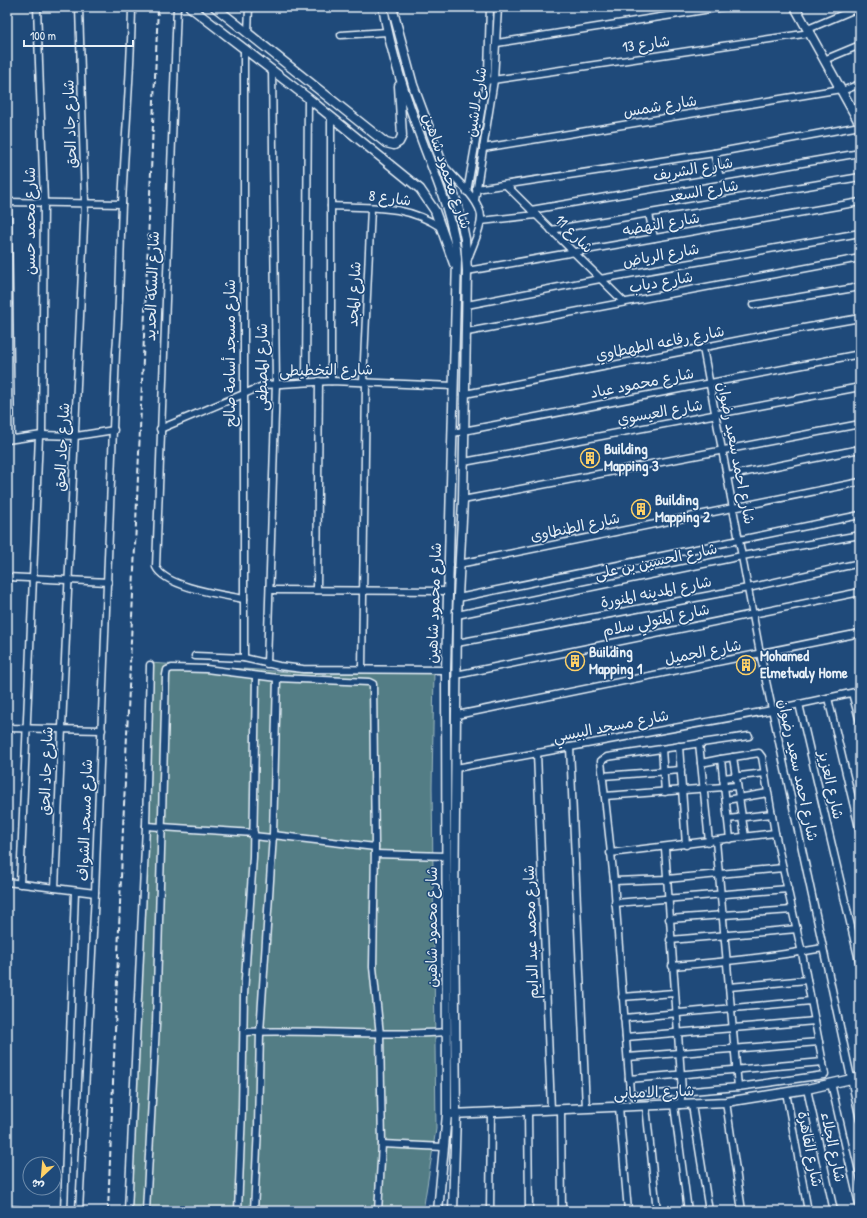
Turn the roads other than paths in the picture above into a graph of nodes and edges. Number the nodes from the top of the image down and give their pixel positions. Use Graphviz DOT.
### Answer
graph roads {
  1 [pos="37,7"];
  2 [pos="79,7"];
  3 [pos="132,7"];
  4 [pos="177,7"];
  5 [pos="190,7"];
  6 [pos="215,7"];
  7 [pos="249,7"];
  8 [pos="383,7"];
  9 [pos="392,7"];
  10 [pos="490,7"];
  11 [pos="498,7"];
  12 [pos="723,7"];
  13 [pos="795,7"];
  14 [pos="860,7"];
  15 [pos="809,31"];
  16 [pos="387,32"];
  17 [pos="248,33"];
  18 [pos="341,35"];
  19 [pos="497,43"];
  20 [pos="860,45"];
  21 [pos="244,49"];
  22 [pos="824,60"];
  23 [pos="272,70"];
  24 [pos="398,73"];
  25 [pos="494,80"];
  26 [pos="486,81"];
  27 [pos="860,84"];
  28 [pos="841,90"];
  29 [pos="308,98"];
  30 [pos="331,118"];
  31 [pos="860,125"];
  32 [pos="7,146"];
  33 [pos="483,148"];
  34 [pos="714,153"];
  35 [pos="860,153"];
  36 [pos="440,162"];
  37 [pos="470,175"];
  38 [pos="477,177"];
  39 [pos="720,178"];
  40 [pos="860,178"];
  41 [pos="506,185"];
  42 [pos="476,189"];
  43 [pos="467,192"];
  44 [pos="475,200"];
  45 [pos="8,202"];
  46 [pos="44,202"];
  47 [pos="85,202"];
  48 [pos="860,202"];
  49 [pos="122,204"];
  50 [pos="331,206"];
  51 [pos="371,208"];
  52 [pos="531,210"];
  53 [pos="649,214"];
  54 [pos="536,215"];
  55 [pos="481,221"];
  56 [pos="442,228"];
  57 [pos="551,230"];
  58 [pos="860,233"];
  59 [pos="654,238"];
  60 [pos="573,252"];
  61 [pos="860,258"];
  62 [pos="466,262"];
  63 [pos="467,271"];
  64 [pos="457,272"];
  65 [pos="600,279"];
  66 [pos="860,288"];
  67 [pos="624,302"];
  68 [pos="467,304"];
  69 [pos="754,305"];
  70 [pos="860,318"];
  71 [pos="467,332"];
  72 [pos="703,348"];
  73 [pos="860,354"];
  74 [pos="306,381"];
  75 [pos="319,381"];
  76 [pos="331,381"];
  77 [pos="365,382"];
  78 [pos="276,383"];
  79 [pos="710,383"];
  80 [pos="454,386"];
  81 [pos="860,387"];
  82 [pos="243,393"];
  83 [pos="465,394"];
  84 [pos="716,415"];
  85 [pos="860,424"];
  86 [pos="160,429"];
  87 [pos="114,430"];
  88 [pos="464,431"];
  89 [pos="453,433"];
  90 [pos="40,436"];
  91 [pos="76,436"];
  92 [pos="9,439"];
  93 [pos="860,449"];
  94 [pos="722,450"];
  95 [pos="464,462"];
  96 [pos="727,476"];
  97 [pos="860,482"];
  98 [pos="463,500"];
  99 [pos="733,508"];
  100 [pos="860,515"];
  101 [pos="860,535"];
  102 [pos="739,540"];
  103 [pos="742,556"];
  104 [pos="860,563"];
  105 [pos="459,564"];
  106 [pos="7,577"];
  107 [pos="33,578"];
  108 [pos="68,580"];
  109 [pos="108,582"];
  110 [pos="748,588"];
  111 [pos="270,590"];
  112 [pos="317,590"];
  113 [pos="363,591"];
  114 [pos="448,591"];
  115 [pos="860,592"];
  116 [pos="458,598"];
  117 [pos="244,599"];
  118 [pos="753,614"];
  119 [pos="457,616"];
  120 [pos="860,633"];
  121 [pos="457,643"];
  122 [pos="760,653"];
  123 [pos="195,656"];
  124 [pos="244,658"];
  125 [pos="267,664"];
  126 [pos="150,665"];
  127 [pos="362,669"];
  128 [pos="446,670"];
  129 [pos="456,675"];
  130 [pos="256,676"];
  131 [pos="276,678"];
  132 [pos="860,691"];
  133 [pos="852,693"];
  134 [pos="828,698"];
  135 [pos="799,704"];
  136 [pos="772,710"];
  137 [pos="457,715"];
  138 [pos="860,722"];
  139 [pos="7,728"];
  140 [pos="26,728"];
  141 [pos="61,729"];
  142 [pos="446,729"];
  143 [pos="457,729"];
  144 [pos="102,730"];
  145 [pos="749,736"];
  146 [pos="699,743"];
  147 [pos="680,746"];
  148 [pos="570,747"];
  149 [pos="662,749"];
  150 [pos="537,753"];
  151 [pos="733,757"];
  152 [pos="721,759"];
  153 [pos="701,763"];
  154 [pos="456,768"];
  155 [pos="681,770"];
  156 [pos="664,771"];
  157 [pos="765,773"];
  158 [pos="603,776"];
  159 [pos="736,776"];
  160 [pos="723,778"];
  161 [pos="737,786"];
  162 [pos="724,788"];
  163 [pos="704,790"];
  164 [pos="682,791"];
  165 [pos="665,792"];
  166 [pos="768,793"];
  167 [pos="605,796"];
  168 [pos="739,798"];
  169 [pos="726,800"];
  170 [pos="772,814"];
  171 [pos="742,817"];
  172 [pos="728,819"];
  173 [pos="146,826"];
  174 [pos="161,828"];
  175 [pos="860,832"];
  176 [pos="775,833"];
  177 [pos="254,834"];
  178 [pos="272,836"];
  179 [pos="745,837"];
  180 [pos="730,839"];
  181 [pos="716,840"];
  182 [pos="709,842"];
  183 [pos="686,845"];
  184 [pos="375,847"];
  185 [pos="665,848"];
  186 [pos="610,853"];
  187 [pos="375,854"];
  188 [pos="446,856"];
  189 [pos="783,868"];
  190 [pos="719,874"];
  191 [pos="667,879"];
  192 [pos="7,882"];
  193 [pos="614,882"];
  194 [pos="20,884"];
  195 [pos="54,888"];
  196 [pos="788,889"];
  197 [pos="75,891"];
  198 [pos="95,893"];
  199 [pos="721,894"];
  200 [pos="668,900"];
  201 [pos="615,903"];
  202 [pos="450,910"];
  203 [pos="792,910"];
  204 [pos="723,915"];
  205 [pos="669,919"];
  206 [pos="797,929"];
  207 [pos="725,936"];
  208 [pos="670,940"];
  209 [pos="823,948"];
  210 [pos="802,953"];
  211 [pos="727,962"];
  212 [pos="860,965"];
  213 [pos="672,966"];
  214 [pos="807,980"];
  215 [pos="729,987"];
  216 [pos="674,993"];
  217 [pos="622,997"];
  218 [pos="811,1001"];
  219 [pos="731,1008"];
  220 [pos="676,1014"];
  221 [pos="624,1018"];
  222 [pos="815,1021"];
  223 [pos="733,1029"];
  224 [pos="244,1032"];
  225 [pos="260,1032"];
  226 [pos="446,1032"];
  227 [pos="677,1033"];
  228 [pos="380,1035"];
  229 [pos="626,1037"];
  230 [pos="819,1042"];
  231 [pos="735,1049"];
  232 [pos="679,1053"];
  233 [pos="628,1057"];
  234 [pos="823,1062"];
  235 [pos="737,1071"];
  236 [pos="680,1075"];
  237 [pos="860,1077"];
  238 [pos="629,1079"];
  239 [pos="851,1079"];
  240 [pos="831,1083"];
  241 [pos="738,1087"];
  242 [pos="807,1089"];
  243 [pos="682,1091"];
  244 [pos="786,1092"];
  245 [pos="726,1102"];
  246 [pos="692,1104"];
  247 [pos="677,1105"];
  248 [pos="646,1106"];
  249 [pos="619,1107"];
  250 [pos="586,1108"];
  251 [pos="551,1110"];
  252 [pos="561,1110"];
  253 [pos="528,1111"];
  254 [pos="491,1112"];
  255 [pos="447,1114"];
  256 [pos="456,1114"];
  257 [pos="860,1120"];
  258 [pos="382,1144"];
  259 [pos="444,1147"];
  260 [pos="7,1208"];
  261 [pos="860,1209"];
  262 [pos="27,1211"];
  263 [pos="64,1211"];
  264 [pos="79,1211"];
  265 [pos="128,1211"];
  266 [pos="146,1211"];
  267 [pos="238,1211"];
  268 [pos="254,1211"];
  269 [pos="378,1211"];
  270 [pos="438,1211"];
  271 [pos="453,1211"];
  272 [pos="490,1211"];
  273 [pos="529,1211"];
  274 [pos="562,1211"];
  275 [pos="628,1211"];
  276 [pos="657,1211"];
  277 [pos="688,1211"];
  278 [pos="709,1211"];
  279 [pos="742,1211"];
  280 [pos="808,1211"];
  281 [pos="834,1211"];
  1 -- 46 [label="street, شارع محمد حسن"];
  2 -- 47 [label="street, شارع جاد الحق"];
  3 -- 49 [label="street, شارع مسجد الشواف"];
  4 -- 86 [label="street, شارع السكة الحديد"];
  5 -- 21 [label="main road"];
  6 -- 17 [label="main road"];
  7 -- 17 [label="street"];
  8 -- 16 [label="main road, شارع محمود شاهين"];
  9 -- 36 [label="main road, شارع محمود شاهين"];
  10 -- 26 [label="street, شارع لاشين"];
  11 -- 19 [label="street, شارع لاشين"];
  12 -- 19 [label="street"];
  13 -- 15 [label="main road"];
  14 -- 15 [label="street, شارع 13"];
  15 -- 22 [label="main road"];
  15 -- 25 [label="street, شارع 13"];
  16 -- 18 [label="street"];
  16 -- 24 [label="main road, شارع محمود شاهين"];
  17 -- 24 [label="main road"];
  19 -- 25 [label="street, شارع لاشين"];
  20 -- 22 [label="street"];
  21 -- 23 [label="main road"];
  21 -- 82 [label="street, شارع مسجد أسامة صالح"];
  22 -- 28 [label="main road"];
  23 -- 29 [label="main road"];
  23 -- 78 [label="street, شارع المصطفى"];
  24 -- 64 [label="main road, شارع محمود شاهين"];
  25 -- 26 [label="street, شارع 13"];
  25 -- 33 [label="street, شارع لاشين"];
  26 -- 37 [label="street, شارع لاشين"];
  27 -- 28 [label="street, شارع شمس"];
  28 -- 31 [label="main road"];
  28 -- 33 [label="street, شارع شمس"];
  29 -- 30 [label="main road"];
  29 -- 74 [label="street"];
  30 -- 50 [label="street"];
  30 -- 56 [label="main road"];
  31 -- 34 [label="street"];
  32 -- 45 [label="street"];
  33 -- 38 [label="street, شارع لاشين"];
  34 -- 39 [label="street"];
  34 -- 41 [label="street"];
  35 -- 39 [label="street, شارع الشريف"];
  36 -- 43 [label="street"];
  36 -- 62 [label="main road, شارع محمود شاهين"];
  37 -- 38 [label="street"];
  37 -- 43 [label="street, شارع لاشين"];
  38 -- 42 [label="street, شارع لاشين"];
  39 -- 52 [label="street, شارع الشريف"];
  40 -- 53 [label="street, شارع السعد"];
  41 -- 42 [label="street"];
  41 -- 52 [label="street, شارع 11"];
  42 -- 44 [label="street, شارع لاشين"];
  43 -- 44 [label="street"];
  44 -- 55 [label="street"];
  45 -- 46 [label="street"];
  45 -- 92 [label="street"];
  46 -- 47 [label="street"];
  46 -- 90 [label="street, شارع محمد حسن"];
  47 -- 49 [label="street"];
  47 -- 91 [label="street, شارع جاد الحق"];
  48 -- 59 [label="street, شارع النهضه"];
  49 -- 87 [label="street, شارع مسجد الشواف"];
  50 -- 51 [label="street, شارع 8"];
  50 -- 76 [label="street"];
  51 -- 56 [label="street, شارع 8"];
  51 -- 77 [label="street, شارع المجد"];
  52 -- 54 [label="street, شارع 11"];
  53 -- 57 [label="street, شارع السعد"];
  53 -- 59 [label="street"];
  54 -- 55 [label="street"];
  54 -- 57 [label="street, شارع 11"];
  55 -- 62 [label="street"];
  56 -- 64 [label="main road"];
  57 -- 60 [label="street, شارع 11"];
  58 -- 65 [label="street, شارع الرياض"];
  59 -- 60 [label="street, شارع النهضه"];
  60 -- 63 [label="street, شارع النهضه"];
  60 -- 65 [label="street, شارع 11"];
  61 -- 67 [label="street, شارع دياب"];
  62 -- 63 [label="main road, شارع محمود شاهين"];
  63 -- 68 [label="main road, شارع محمود شاهين"];
  64 -- 80 [label="main road, شارع محمود شاهين"];
  65 -- 67 [label="street, شارع 11"];
  65 -- 68 [label="street, شارع الرياض"];
  66 -- 69 [label="street"];
  67 -- 71 [label="street, شارع دياب"];
  68 -- 71 [label="main road, شارع محمود شاهين"];
  70 -- 72 [label="street, شارع رفاعه الطهطاوي"];
  71 -- 83 [label="main road, شارع محمود شاهين"];
  72 -- 79 [label="street, شارع احمد سعيد رضوان"];
  72 -- 83 [label="street, شارع رفاعه الطهطاوي"];
  73 -- 79 [label="street, شارع محمود عياد"];
  74 -- 75 [label="street, شارع التخطيطى"];
  74 -- 78 [label="street, شارع التخطيطى"];
  75 -- 76 [label="street, شارع التخطيطى"];
  75 -- 112 [label="street"];
  76 -- 77 [label="street, شارع التخطيطى"];
  77 -- 80 [label="street, شارع التخطيطى"];
  77 -- 113 [label="street, شارع المجد"];
  78 -- 82 [label="street, شارع التخطيطى"];
  78 -- 111 [label="street, شارع المصطفى"];
  79 -- 84 [label="street, شارع احمد سعيد رضوان"];
  79 -- 88 [label="street, شارع محمود عياد"];
  80 -- 89 [label="main road, شارع محمود شاهين"];
  81 -- 84 [label="street, شارع العيسوي"];
  82 -- 86 [label="street, شارع التخطيطى"];
  82 -- 117 [label="street, شارع مسجد أسامة صالح"];
  83 -- 88 [label="main road, شارع محمود شاهين"];
  84 -- 94 [label="street, شارع احمد سعيد رضوان"];
  84 -- 95 [label="street, شارع العيسوي"];
  85 -- 94 [label="street"];
  86 -- 117 [label="street, شارع السكة الحديد"];
  87 -- 91 [label="street"];
  87 -- 109 [label="street, شارع مسجد الشواف"];
  88 -- 89 [label="street, شارع محمود عياد"];
  88 -- 95 [label="main road, شارع محمود شاهين"];
  89 -- 114 [label="main road, شارع محمود شاهين"];
  90 -- 91 [label="street"];
  90 -- 92 [label="street"];
  90 -- 107 [label="street, شارع محمد حسن"];
  91 -- 108 [label="street, شارع جاد الحق"];
  93 -- 96 [label="street"];
  94 -- 96 [label="street, شارع احمد سعيد رضوان"];
  94 -- 98 [label="street"];
  95 -- 98 [label="main road, شارع محمود شاهين"];
  96 -- 99 [label="street, شارع احمد سعيد رضوان"];
  97 -- 99 [label="street, شارع الطنطاوى"];
  98 -- 105 [label="main road, شارع محمود شاهين"];
  99 -- 102 [label="street, شارع احمد سعيد رضوان"];
  99 -- 105 [label="street, شارع الطنطاوى"];
  100 -- 102 [label="street"];
  101 -- 103 [label="street, شارع الحسين بن على"];
  102 -- 103 [label="street, شارع احمد سعيد رضوان"];
  102 -- 116 [label="street"];
  103 -- 110 [label="street, شارع احمد سعيد رضوان"];
  103 -- 119 [label="street, شارع الحسين بن على"];
  104 -- 110 [label="street, شارع المدينه المنورة"];
  105 -- 116 [label="main road, شارع محمود شاهين"];
  106 -- 107 [label="street"];
  107 -- 108 [label="street"];
  107 -- 140 [label="street, شارع محمد حسن"];
  108 -- 109 [label="street"];
  108 -- 141 [label="street, شارع جاد الحق"];
  109 -- 144 [label="street, شارع مسجد الشواف"];
  110 -- 118 [label="street, شارع احمد سعيد رضوان"];
  110 -- 121 [label="street, شارع المدينه المنورة"];
  111 -- 112 [label="street"];
  111 -- 125 [label="street, شارع المصطفى"];
  112 -- 113 [label="street"];
  113 -- 114 [label="street"];
  113 -- 127 [label="street, شارع المجد"];
  114 -- 128 [label="main road, شارع محمود شاهين"];
  115 -- 118 [label="street, شارع المتولي سلام"];
  116 -- 119 [label="main road, شارع محمود شاهين"];
  117 -- 124 [label="street, شارع مسجد أسامة صالح"];
  118 -- 122 [label="street, شارع احمد سعيد رضوان"];
  118 -- 129 [label="street, شارع المتولي سلام"];
  119 -- 121 [label="main road, شارع محمود شاهين"];
  120 -- 122 [label="street, شارع الجميل"];
  121 -- 129 [label="main road, شارع محمود شاهين"];
  122 -- 136 [label="street, شارع احمد سعيد رضوان"];
  122 -- 137 [label="street, شارع الجميل"];
  123 -- 124 [label="street"];
  124 -- 125 [label="street"];
  125 -- 127 [label="street"];
  126 -- 173 [label="street"];
  127 -- 128 [label="street"];
  128 -- 142 [label="main road, شارع محمود شاهين"];
  129 -- 137 [label="main road, شارع محمود شاهين"];
  130 -- 131 [label="street"];
  130 -- 174 [label="street"];
  130 -- 177 [label="street"];
  131 -- 178 [label="street"];
  131 -- 184 [label="street"];
  132 -- 133 [label="street, شارع مسجد البيسي"];
  133 -- 134 [label="street, شارع مسجد البيسي"];
  133 -- 138 [label="street"];
  134 -- 135 [label="street, شارع مسجد البيسي"];
  134 -- 175 [label="street"];
  135 -- 136 [label="street, شارع مسجد البيسي"];
  135 -- 212 [label="street, شارع العزيز"];
  136 -- 148 [label="street, شارع مسجد البيسي"];
  136 -- 209 [label="street, شارع احمد سعيد رضوان"];
  137 -- 143 [label="main road, شارع محمود شاهين"];
  139 -- 140 [label="street"];
  140 -- 141 [label="street"];
  140 -- 194 [label="street, شارع محمد حسن"];
  141 -- 144 [label="street"];
  141 -- 195 [label="street, شارع جاد الحق"];
  142 -- 143 [label="main road"];
  142 -- 188 [label="main road, شارع محمود شاهين"];
  143 -- 154 [label="main road, شارع محمود شاهين"];
  144 -- 198 [label="street, شارع مسجد الشواف"];
  145 -- 146 [label="street"];
  146 -- 147 [label="street"];
  146 -- 153 [label="street"];
  147 -- 149 [label="street"];
  147 -- 155 [label="street"];
  148 -- 150 [label="street, شارع مسجد البيسي"];
  148 -- 250 [label="street"];
  149 -- 156 [label="street"];
  149 -- 158 [label="street"];
  150 -- 154 [label="street, شارع مسجد البيسي"];
  150 -- 251 [label="street, شارع محمد عبد الدايم"];
  151 -- 152 [label="street"];
  151 -- 157 [label="street"];
  151 -- 159 [label="street"];
  152 -- 153 [label="street"];
  152 -- 160 [label="street"];
  153 -- 163 [label="street"];
  154 -- 202 [label="main road, شارع محمود شاهين"];
  155 -- 156 [label="street"];
  155 -- 164 [label="street"];
  156 -- 158 [label="street"];
  156 -- 165 [label="street"];
  157 -- 159 [label="street"];
  157 -- 166 [label="street"];
  158 -- 167 [label="street"];
  159 -- 160 [label="street"];
  159 -- 161 [label="street"];
  160 -- 162 [label="street"];
  161 -- 162 [label="street"];
  161 -- 168 [label="street"];
  162 -- 163 [label="street"];
  162 -- 169 [label="street"];
  163 -- 164 [label="street"];
  163 -- 182 [label="street"];
  164 -- 165 [label="street"];
  164 -- 183 [label="street"];
  165 -- 167 [label="street"];
  166 -- 168 [label="street"];
  166 -- 170 [label="street"];
  167 -- 186 [label="street"];
  168 -- 169 [label="street"];
  168 -- 171 [label="street"];
  169 -- 172 [label="street"];
  170 -- 171 [label="street"];
  170 -- 176 [label="street"];
  171 -- 172 [label="street"];
  171 -- 179 [label="street"];
  172 -- 180 [label="street"];
  173 -- 174 [label="street"];
  173 -- 265 [label="street"];
  174 -- 177 [label="street"];
  174 -- 266 [label="street"];
  176 -- 179 [label="street"];
  176 -- 189 [label="street"];
  177 -- 178 [label="street"];
  177 -- 224 [label="street"];
  178 -- 184 [label="street"];
  178 -- 225 [label="street"];
  179 -- 180 [label="street"];
  180 -- 181 [label="street"];
  181 -- 182 [label="street"];
  181 -- 190 [label="street"];
  182 -- 183 [label="street"];
  183 -- 185 [label="street"];
  184 -- 187 [label="street"];
  185 -- 186 [label="street"];
  185 -- 191 [label="street"];
  186 -- 193 [label="street"];
  187 -- 188 [label="street"];
  187 -- 228 [label="street"];
  188 -- 202 [label="main road, شارع محمود شاهين"];
  189 -- 190 [label="street"];
  189 -- 196 [label="street"];
  190 -- 191 [label="street"];
  190 -- 199 [label="street"];
  191 -- 193 [label="street"];
  191 -- 200 [label="street"];
  192 -- 194 [label="street"];
  193 -- 201 [label="street"];
  194 -- 195 [label="street"];
  195 -- 197 [label="street"];
  196 -- 199 [label="street"];
  196 -- 203 [label="street"];
  197 -- 198 [label="street"];
  197 -- 263 [label="street"];
  198 -- 264 [label="street, شارع مسجد الشواف"];
  199 -- 200 [label="street"];
  199 -- 204 [label="street"];
  200 -- 201 [label="street"];
  200 -- 205 [label="street"];
  201 -- 217 [label="street"];
  202 -- 226 [label="main road, شارع محمود شاهين"];
  202 -- 256 [label="main road, شارع محمود شاهين"];
  203 -- 204 [label="street"];
  203 -- 206 [label="street"];
  204 -- 205 [label="street"];
  204 -- 207 [label="street"];
  205 -- 208 [label="street"];
  206 -- 207 [label="street"];
  206 -- 210 [label="street"];
  207 -- 208 [label="street"];
  207 -- 211 [label="street"];
  208 -- 213 [label="street"];
  209 -- 210 [label="street"];
  209 -- 239 [label="street, شارع احمد سعيد رضوان"];
  210 -- 211 [label="street"];
  210 -- 214 [label="street"];
  211 -- 213 [label="street"];
  211 -- 215 [label="street"];
  213 -- 216 [label="street"];
  214 -- 215 [label="street"];
  214 -- 218 [label="street"];
  215 -- 219 [label="street"];
  216 -- 217 [label="street"];
  216 -- 220 [label="street"];
  217 -- 221 [label="street"];
  218 -- 219 [label="street"];
  218 -- 222 [label="street"];
  219 -- 220 [label="street"];
  219 -- 223 [label="street"];
  220 -- 221 [label="street"];
  220 -- 227 [label="street"];
  221 -- 229 [label="street"];
  222 -- 223 [label="street"];
  222 -- 230 [label="street"];
  223 -- 227 [label="street"];
  223 -- 231 [label="street"];
  224 -- 225 [label="street"];
  224 -- 267 [label="street"];
  225 -- 228 [label="street"];
  225 -- 268 [label="street"];
  226 -- 228 [label="street"];
  226 -- 255 [label="main road, شارع محمود شاهين"];
  227 -- 229 [label="street"];
  227 -- 232 [label="street"];
  228 -- 258 [label="street"];
  229 -- 233 [label="street"];
  230 -- 231 [label="street"];
  230 -- 234 [label="street"];
  231 -- 232 [label="street"];
  231 -- 235 [label="street"];
  232 -- 233 [label="street"];
  232 -- 236 [label="street"];
  233 -- 238 [label="street"];
  234 -- 235 [label="street"];
  234 -- 241 [label="street"];
  235 -- 236 [label="street"];
  235 -- 241 [label="street"];
  236 -- 238 [label="street"];
  236 -- 243 [label="street"];
  237 -- 239 [label="main road, شارع الامبابى"];
  238 -- 243 [label="street"];
  239 -- 240 [label="main road, شارع الامبابى"];
  239 -- 257 [label="street, شارع احمد سعيد رضوان"];
  240 -- 242 [label="main road, شارع الامبابى"];
  240 -- 261 [label="street"];
  241 -- 243 [label="street"];
  242 -- 244 [label="main road, شارع الامبابى"];
  242 -- 281 [label="street, شارع الجلاء"];
  243 -- 247 [label="street"];
  244 -- 245 [label="main road, شارع الامبابى"];
  244 -- 280 [label="street, شارع القاهرة"];
  245 -- 246 [label="main road, شارع الامبابى"];
  245 -- 279 [label="street"];
  246 -- 247 [label="main road, شارع الامبابى"];
  246 -- 278 [label="street"];
  247 -- 248 [label="main road, شارع الامبابى"];
  247 -- 277 [label="street"];
  248 -- 249 [label="main road, شارع الامبابى"];
  248 -- 276 [label="street"];
  249 -- 250 [label="main road, شارع الامبابى"];
  249 -- 275 [label="street"];
  250 -- 252 [label="main road, شارع الامبابى"];
  251 -- 252 [label="main road, شارع الامبابى"];
  251 -- 253 [label="main road, شارع الامبابى"];
  252 -- 274 [label="street"];
  253 -- 254 [label="main road, شارع الامبابى"];
  253 -- 273 [label="street"];
  254 -- 256 [label="main road, شارع الامبابى"];
  254 -- 272 [label="street"];
  255 -- 256 [label="main road, شارع الامبابى"];
  255 -- 259 [label="main road, شارع محمود شاهين"];
  256 -- 271 [label="main road, شارع محمود شاهين"];
  258 -- 259 [label="street"];
  258 -- 269 [label="street"];
  259 -- 270 [label="main road, شارع محمود شاهين"];
  260 -- 262 [label="street"];
}
